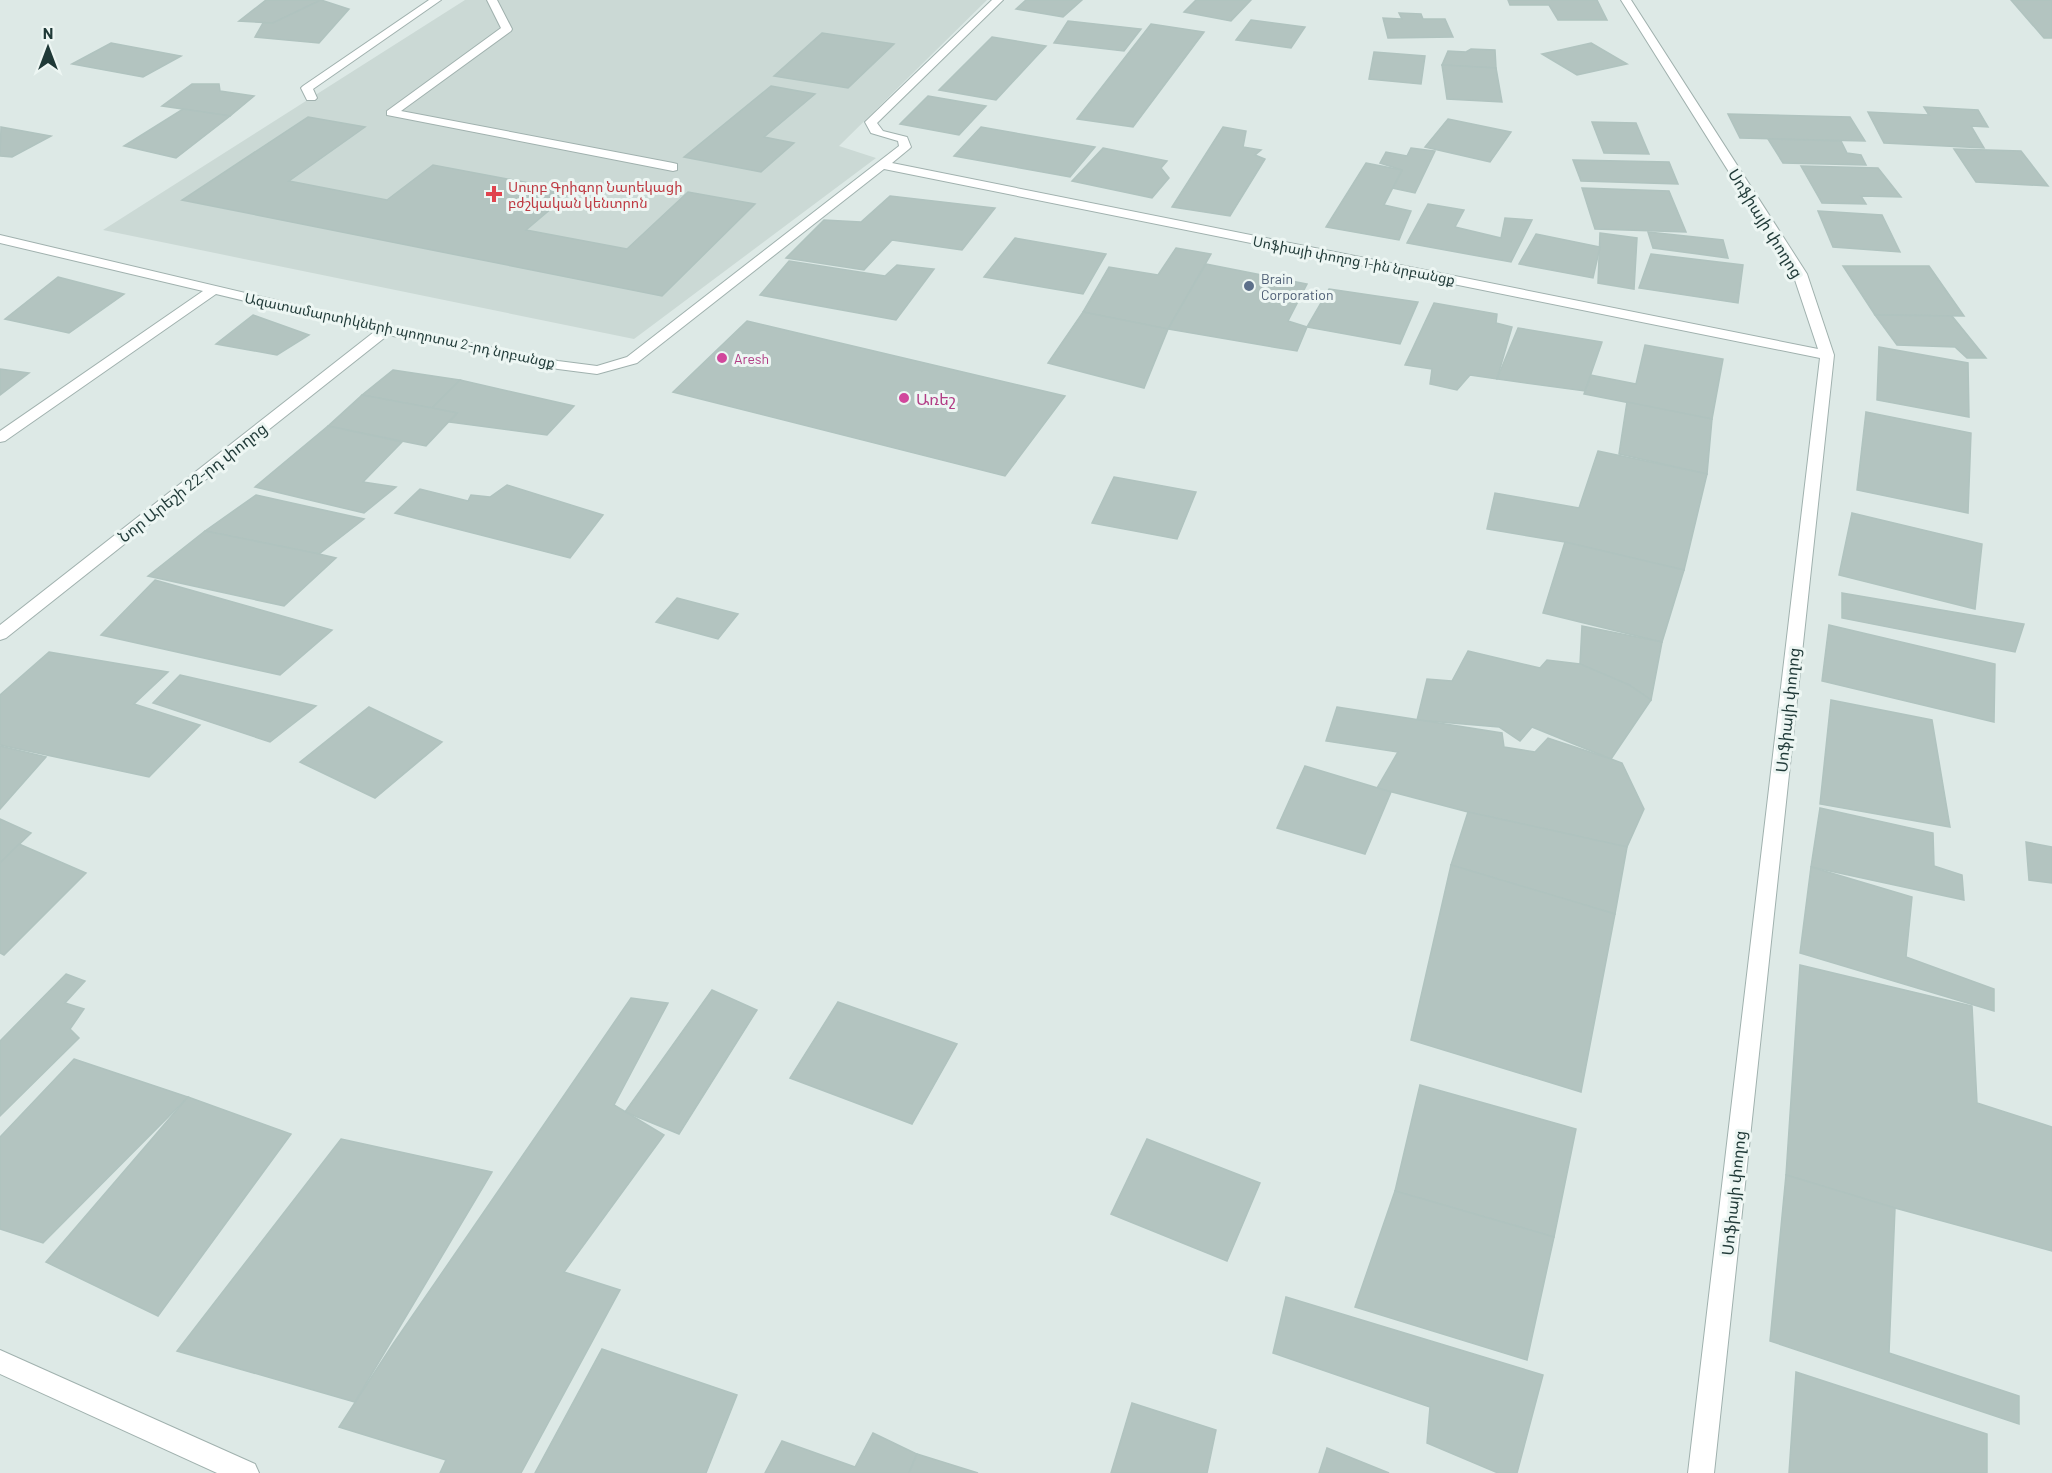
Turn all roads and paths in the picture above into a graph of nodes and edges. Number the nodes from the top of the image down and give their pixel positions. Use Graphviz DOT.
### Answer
graph roads {
  1 [pos="436,0"];
  2 [pos="492,0"];
  3 [pos="998,0"];
  4 [pos="1626,0"];
  5 [pos="311,98"];
  6 [pos="882,165"];
  7 [pos="673,167"];
  8 [pos="0,238"];
  9 [pos="215,289"];
  10 [pos="385,330"];
  11 [pos="1827,355"];
  12 [pos="0,438"];
  13 [pos="0,634"];
  14 [pos="0,1362"];
  15 [pos="246,1473"];
  16 [pos="1701,1473"];
  1 -- 5 [label="street"];
  2 -- 7 [label="street"];
  3 -- 6 [label="street, Ազատամարտիկների պողոտա 2-րդ նրբանցք"];
  4 -- 11 [label="street, Սոֆիայի փողոց"];
  6 -- 10 [label="street, Ազատամարտիկների պողոտա 2-րդ նրբանցք"];
  6 -- 11 [label="street, Սոֆիայի փողոց 1-ին նրբանցք"];
  8 -- 9 [label="street, Ազատամարտիկների պողոտա 2-րդ նրբանցք"];
  9 -- 10 [label="street, Ազատամարտիկների պողոտա 2-րդ նրբանցք"];
  9 -- 12 [label="street"];
  10 -- 13 [label="street, Նոր Արեշի 22-րդ փողոց"];
  11 -- 16 [label="street, Սոֆիայի փողոց"];
  14 -- 15 [label="street"];
}
